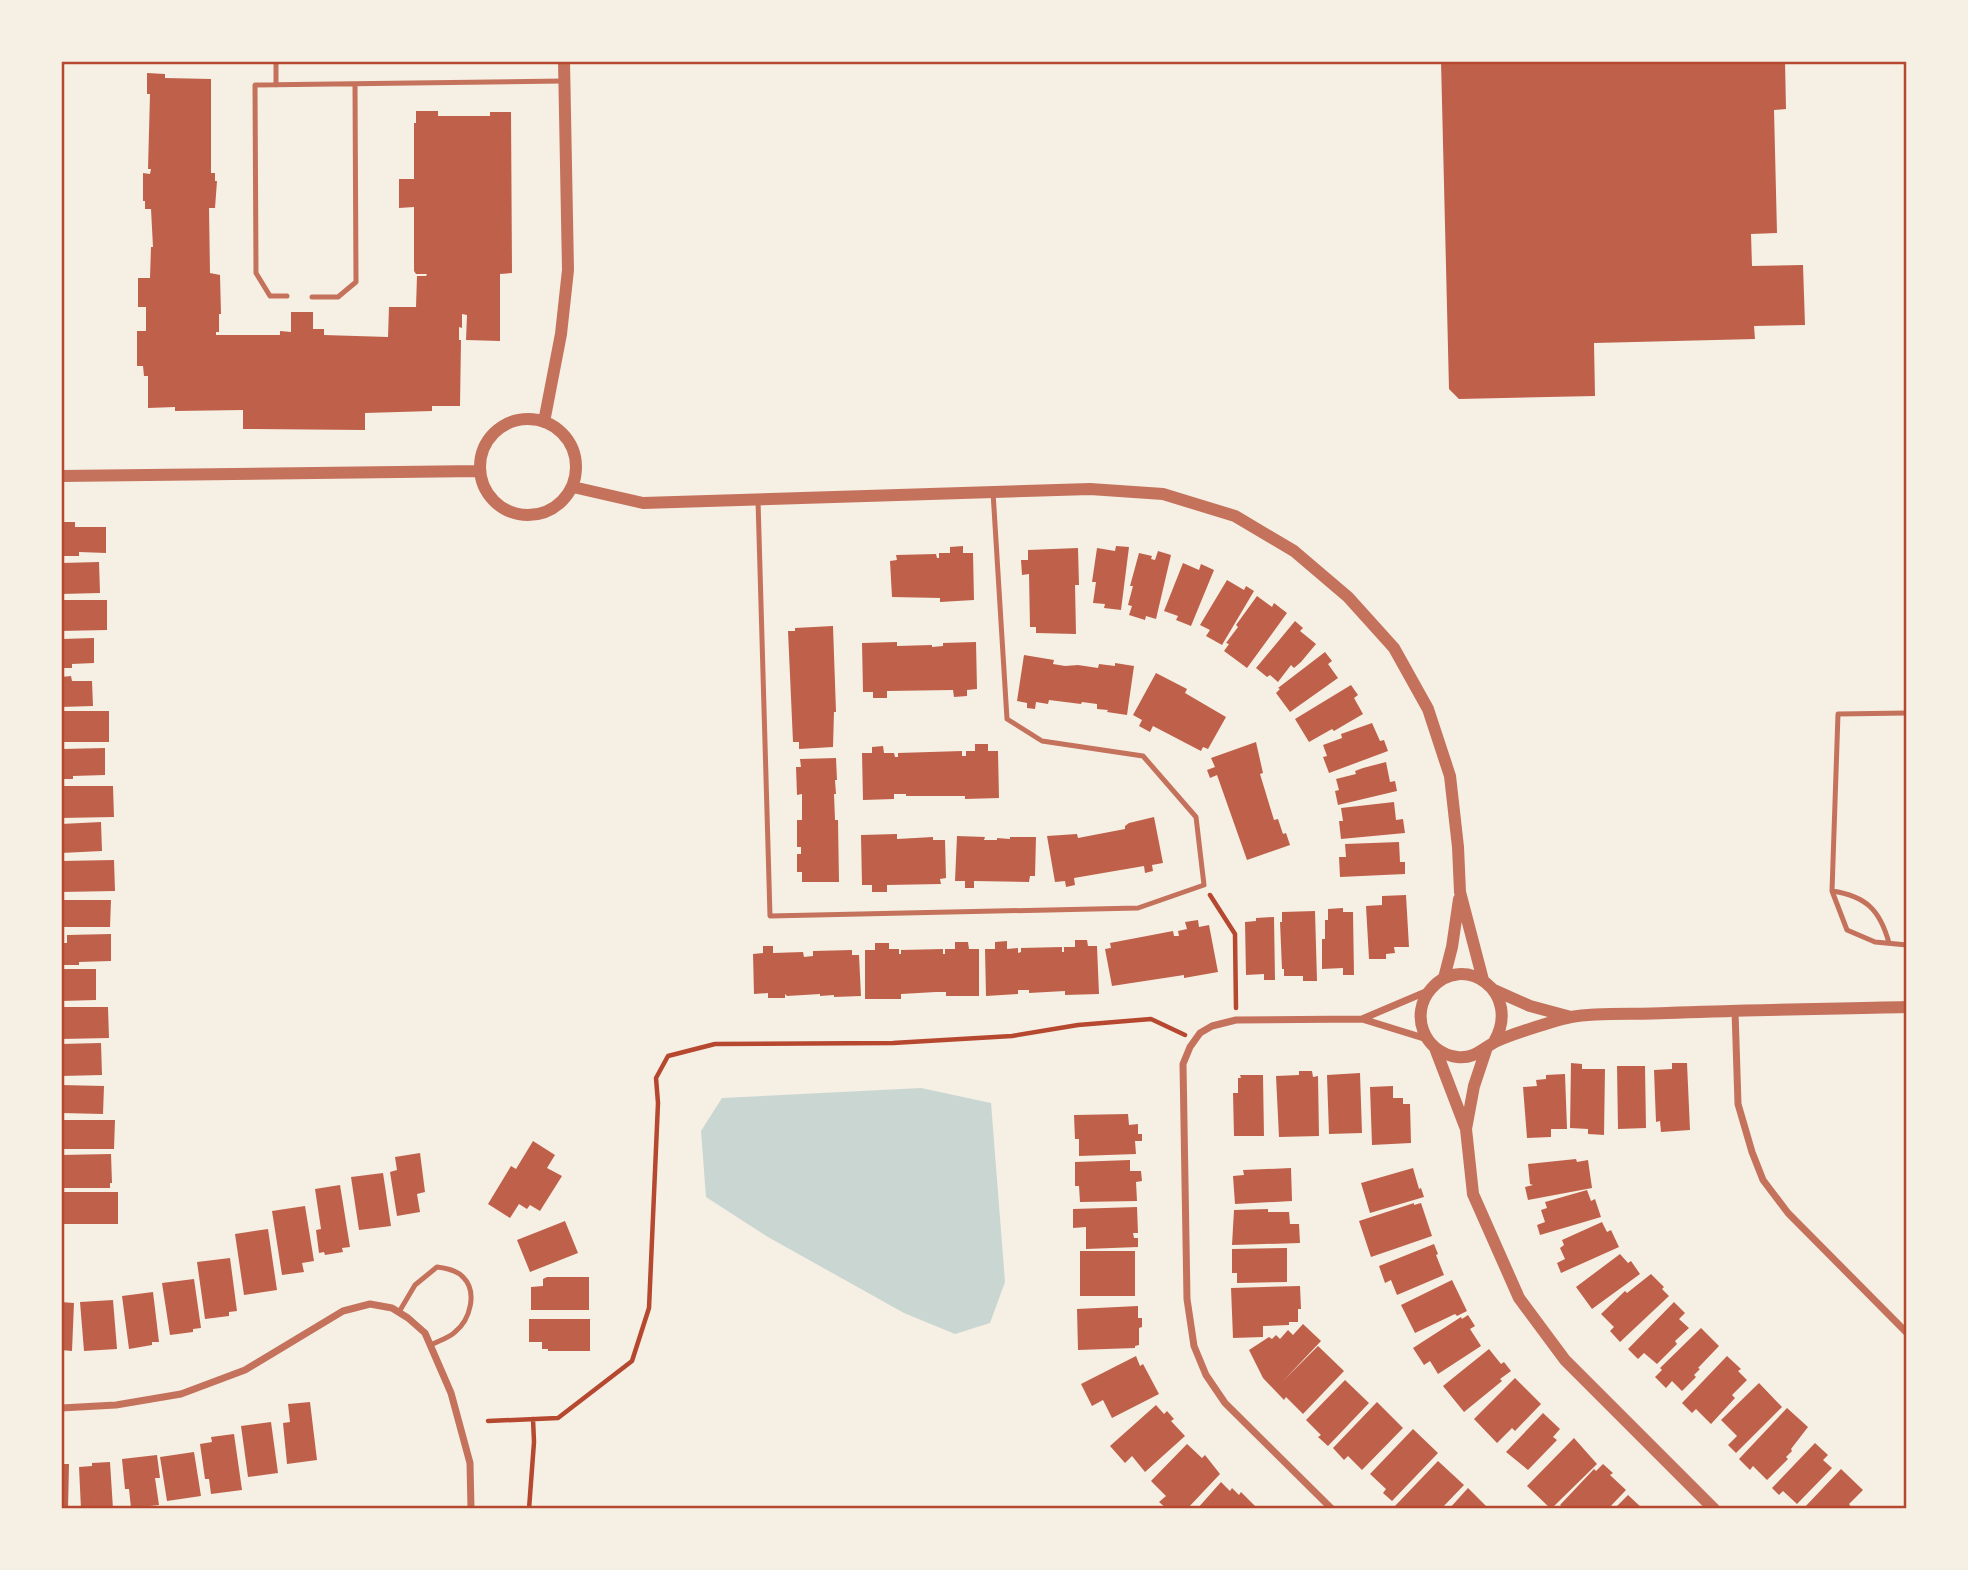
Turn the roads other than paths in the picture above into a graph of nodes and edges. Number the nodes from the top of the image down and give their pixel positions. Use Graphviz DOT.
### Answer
graph roads {
  1 [pos="276,61"];
  2 [pos="564,61"];
  3 [pos="564,81"];
  4 [pos="355,84"];
  5 [pos="276,85"];
  6 [pos="287,296"];
  7 [pos="312,297"];
  8 [pos="544,422"];
  9 [pos="480,471"];
  10 [pos="61,476"];
  11 [pos="573,487"];
  12 [pos="993,492"];
  13 [pos="758,500"];
  14 [pos="1907,713"];
  15 [pos="1832,891"];
  16 [pos="1460,892"];
  17 [pos="1889,943"];
  18 [pos="1907,945"];
  19 [pos="1444,978"];
  20 [pos="1483,981"];
  21 [pos="1494,990"];
  22 [pos="1428,991"];
  23 [pos="1907,1007"];
  24 [pos="1735,1011"];
  25 [pos="1571,1017"];
  26 [pos="1362,1019"];
  27 [pos="1431,1044"];
  28 [pos="1490,1046"];
  29 [pos="1465,1129"];
  30 [pos="399,1312"];
  31 [pos="1907,1333"];
  32 [pos="430,1345"];
  33 [pos="61,1408"];
  34 [pos="471,1509"];
  35 [pos="1332,1509"];
  36 [pos="1714,1509"];
  1 -- 5 [label="lane"];
  2 -- 3 [label="street"];
  3 -- 4 [label="lane"];
  3 -- 8 [label="street"];
  4 -- 5 [label="lane"];
  4 -- 7 [label="lane"];
  5 -- 6 [label="lane"];
  8 -- 9 [label="street"];
  8 -- 11 [label="street"];
  9 -- 10 [label="street"];
  9 -- 11 [label="street"];
  11 -- 13 [label="street"];
  12 -- 13 [label="street"];
  12 -- 13 [label="lane"];
  12 -- 16 [label="street"];
  14 -- 15 [label="lane"];
  15 -- 17 [label="lane"];
  15 -- 17 [label="lane"];
  16 -- 19 [label="street"];
  16 -- 20 [label="street"];
  17 -- 18 [label="lane"];
  19 -- 20 [label="street"];
  19 -- 22 [label="street"];
  20 -- 21 [label="street"];
  21 -- 25 [label="street"];
  21 -- 28 [label="street"];
  22 -- 26 [label="street"];
  22 -- 27 [label="street"];
  23 -- 24 [label="street"];
  24 -- 25 [label="street"];
  24 -- 31 [label="street"];
  25 -- 28 [label="street"];
  26 -- 27 [label="street"];
  26 -- 35 [label="street"];
  27 -- 28 [label="street"];
  27 -- 29 [label="street"];
  28 -- 29 [label="street"];
  29 -- 36 [label="street"];
  30 -- 32 [label="street"];
  30 -- 32 [label="lane"];
  30 -- 33 [label="street"];
  32 -- 34 [label="street"];
}
